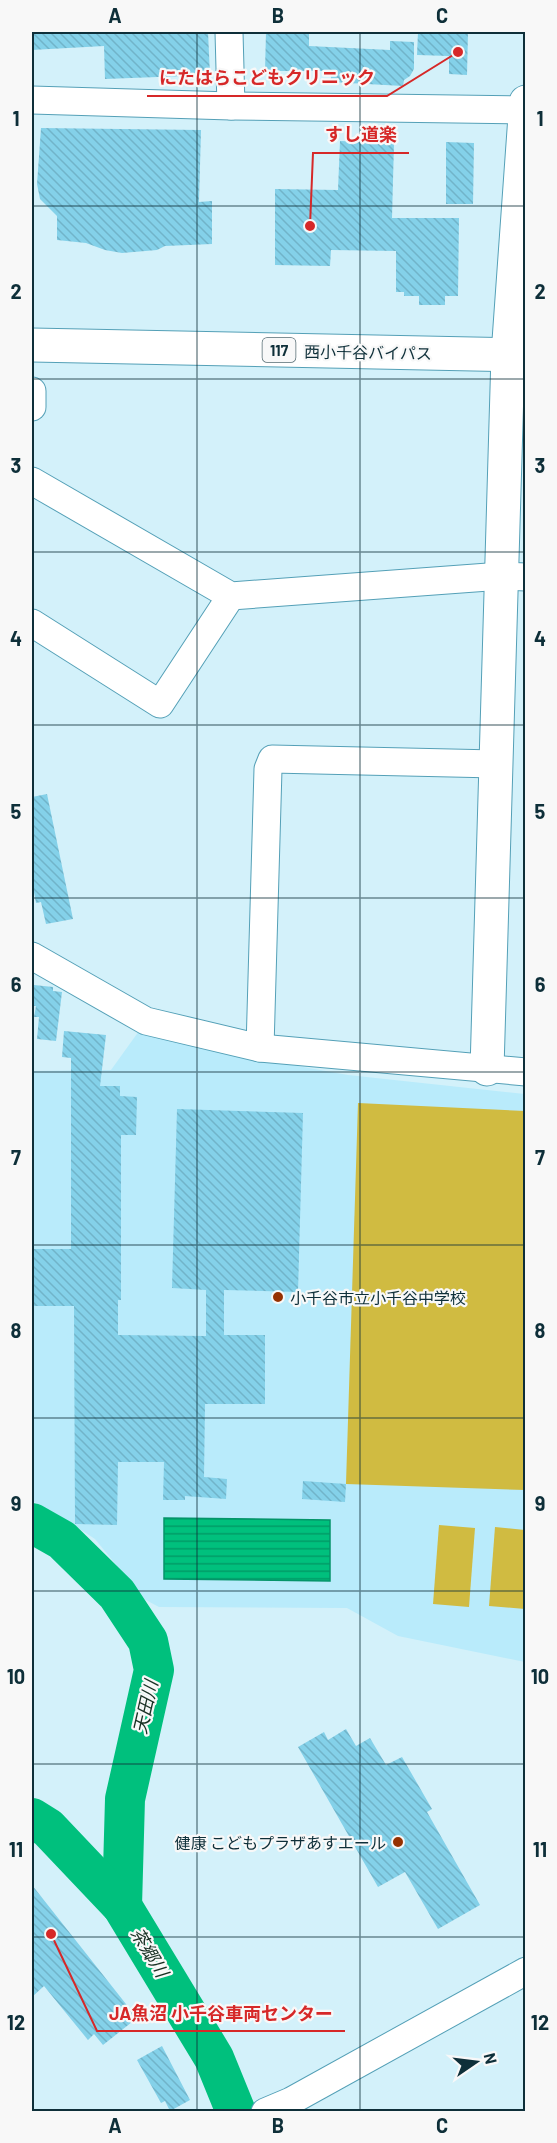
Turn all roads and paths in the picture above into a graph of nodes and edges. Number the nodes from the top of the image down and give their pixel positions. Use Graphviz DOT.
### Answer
graph roads {
  1 [pos="229,32"];
  2 [pos="32,100"];
  3 [pos="525,102"];
  4 [pos="231,106"];
  5 [pos="525,110"];
  6 [pos="32,345"];
  7 [pos="517,355"];
  8 [pos="32,391"];
  9 [pos="32,407"];
  10 [pos="32,481"];
  11 [pos="514,577"];
  12 [pos="231,596"];
  13 [pos="32,623"];
  14 [pos="496,764"];
  15 [pos="32,956"];
  16 [pos="260,1048"];
  17 [pos="487,1069"];
  18 [pos="525,1072"];
  19 [pos="525,1971"];
  20 [pos="265,2112"];
  1 -- 4 [label="street"];
  2 -- 4 [label="street"];
  3 -- 5 [label="main road"];
  4 -- 5 [label="street"];
  5 -- 7 [label="main road"];
  6 -- 7 [label="main road, 西小千谷バイパス / 117"];
  7 -- 11 [label="main road"];
  8 -- 9 [label="street"];
  10 -- 12 [label="street"];
  11 -- 12 [label="street"];
  11 -- 14 [label="main road"];
  12 -- 13 [label="street"];
  14 -- 16 [label="street"];
  14 -- 17 [label="main road"];
  15 -- 16 [label="street"];
  16 -- 17 [label="street"];
  17 -- 18 [label="street"];
  19 -- 20 [label="street"];
}
